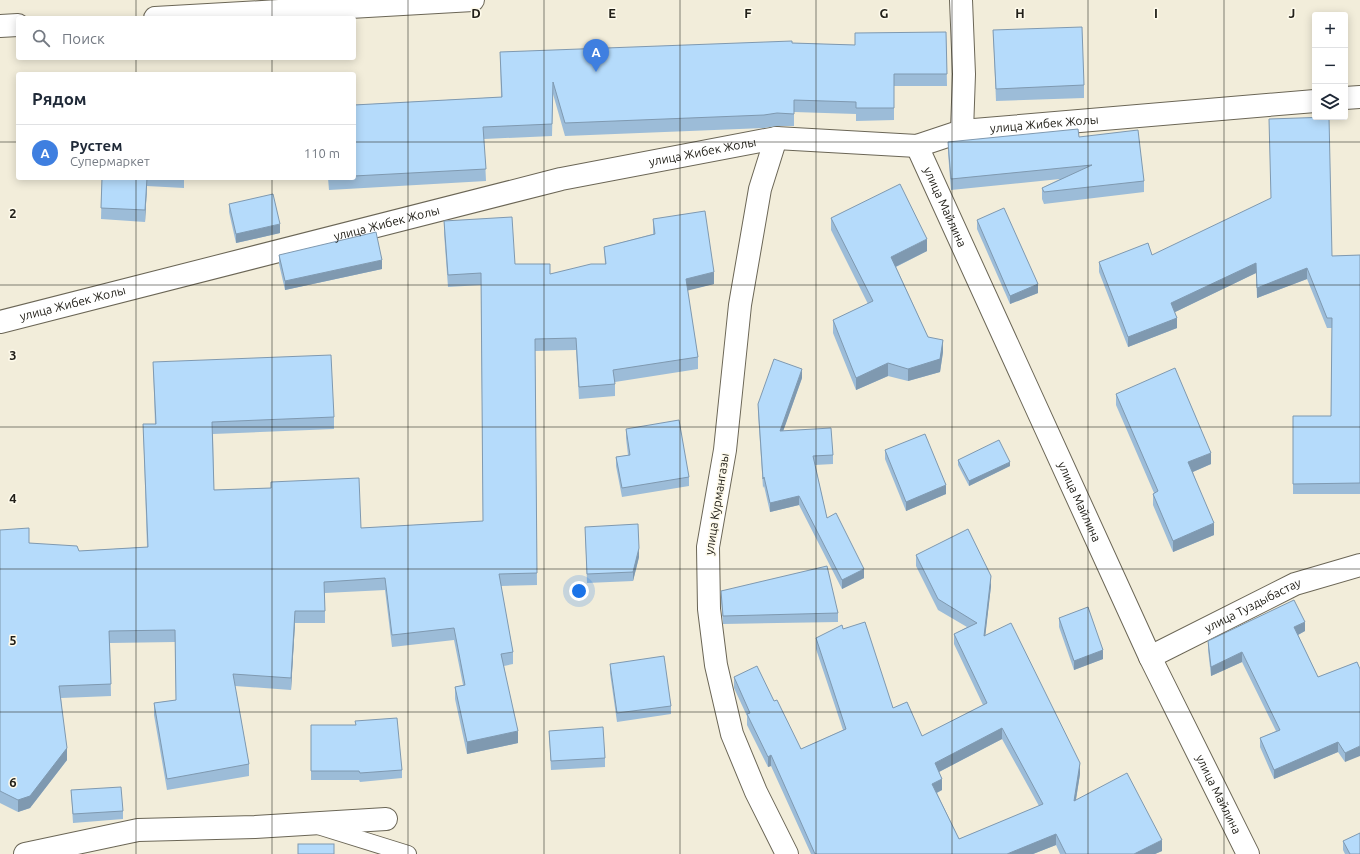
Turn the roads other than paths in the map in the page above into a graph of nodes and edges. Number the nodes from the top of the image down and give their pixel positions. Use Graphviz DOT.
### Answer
graph roads {
  1 [pos="473,0"];
  2 [pos="960,0"];
  3 [pos="286,6"];
  4 [pos="177,16"];
  5 [pos="16,25"];
  6 [pos="0,26"];
  7 [pos="1360,97"];
  8 [pos="1348,98"];
  9 [pos="1312,101"];
  10 [pos="962,131"];
  11 [pos="776,138"];
  12 [pos="918,146"];
  13 [pos="760,189"];
  14 [pos="0,322"];
  15 [pos="1360,565"];
  16 [pos="1150,657"];
  17 [pos="386,819"];
  18 [pos="309,823"];
  19 [pos="24,854"];
  20 [pos="408,854"];
  21 [pos="787,854"];
  22 [pos="1248,854"];
  1 -- 3 [label="street"];
  2 -- 10 [label="street"];
  3 -- 4 [label="street"];
  5 -- 6 [label="street"];
  7 -- 8 [label="street"];
  9 -- 10 [label="street, улица Жибек Жолы"];
  10 -- 12 [label="street, улица Жибек Жолы"];
  11 -- 12 [label="street, улица Жибек Жолы"];
  11 -- 13 [label="street, улица Жибек Жолы"];
  11 -- 14 [label="street, улица Жибек Жолы"];
  12 -- 16 [label="street, улица Майлина"];
  13 -- 21 [label="street, улица Курмангазы"];
  15 -- 16 [label="street, улица Туздыбастау"];
  16 -- 22 [label="street, улица Майлина"];
  17 -- 18 [label="street"];
  18 -- 19 [label="street"];
  18 -- 20 [label="lane"];
}
